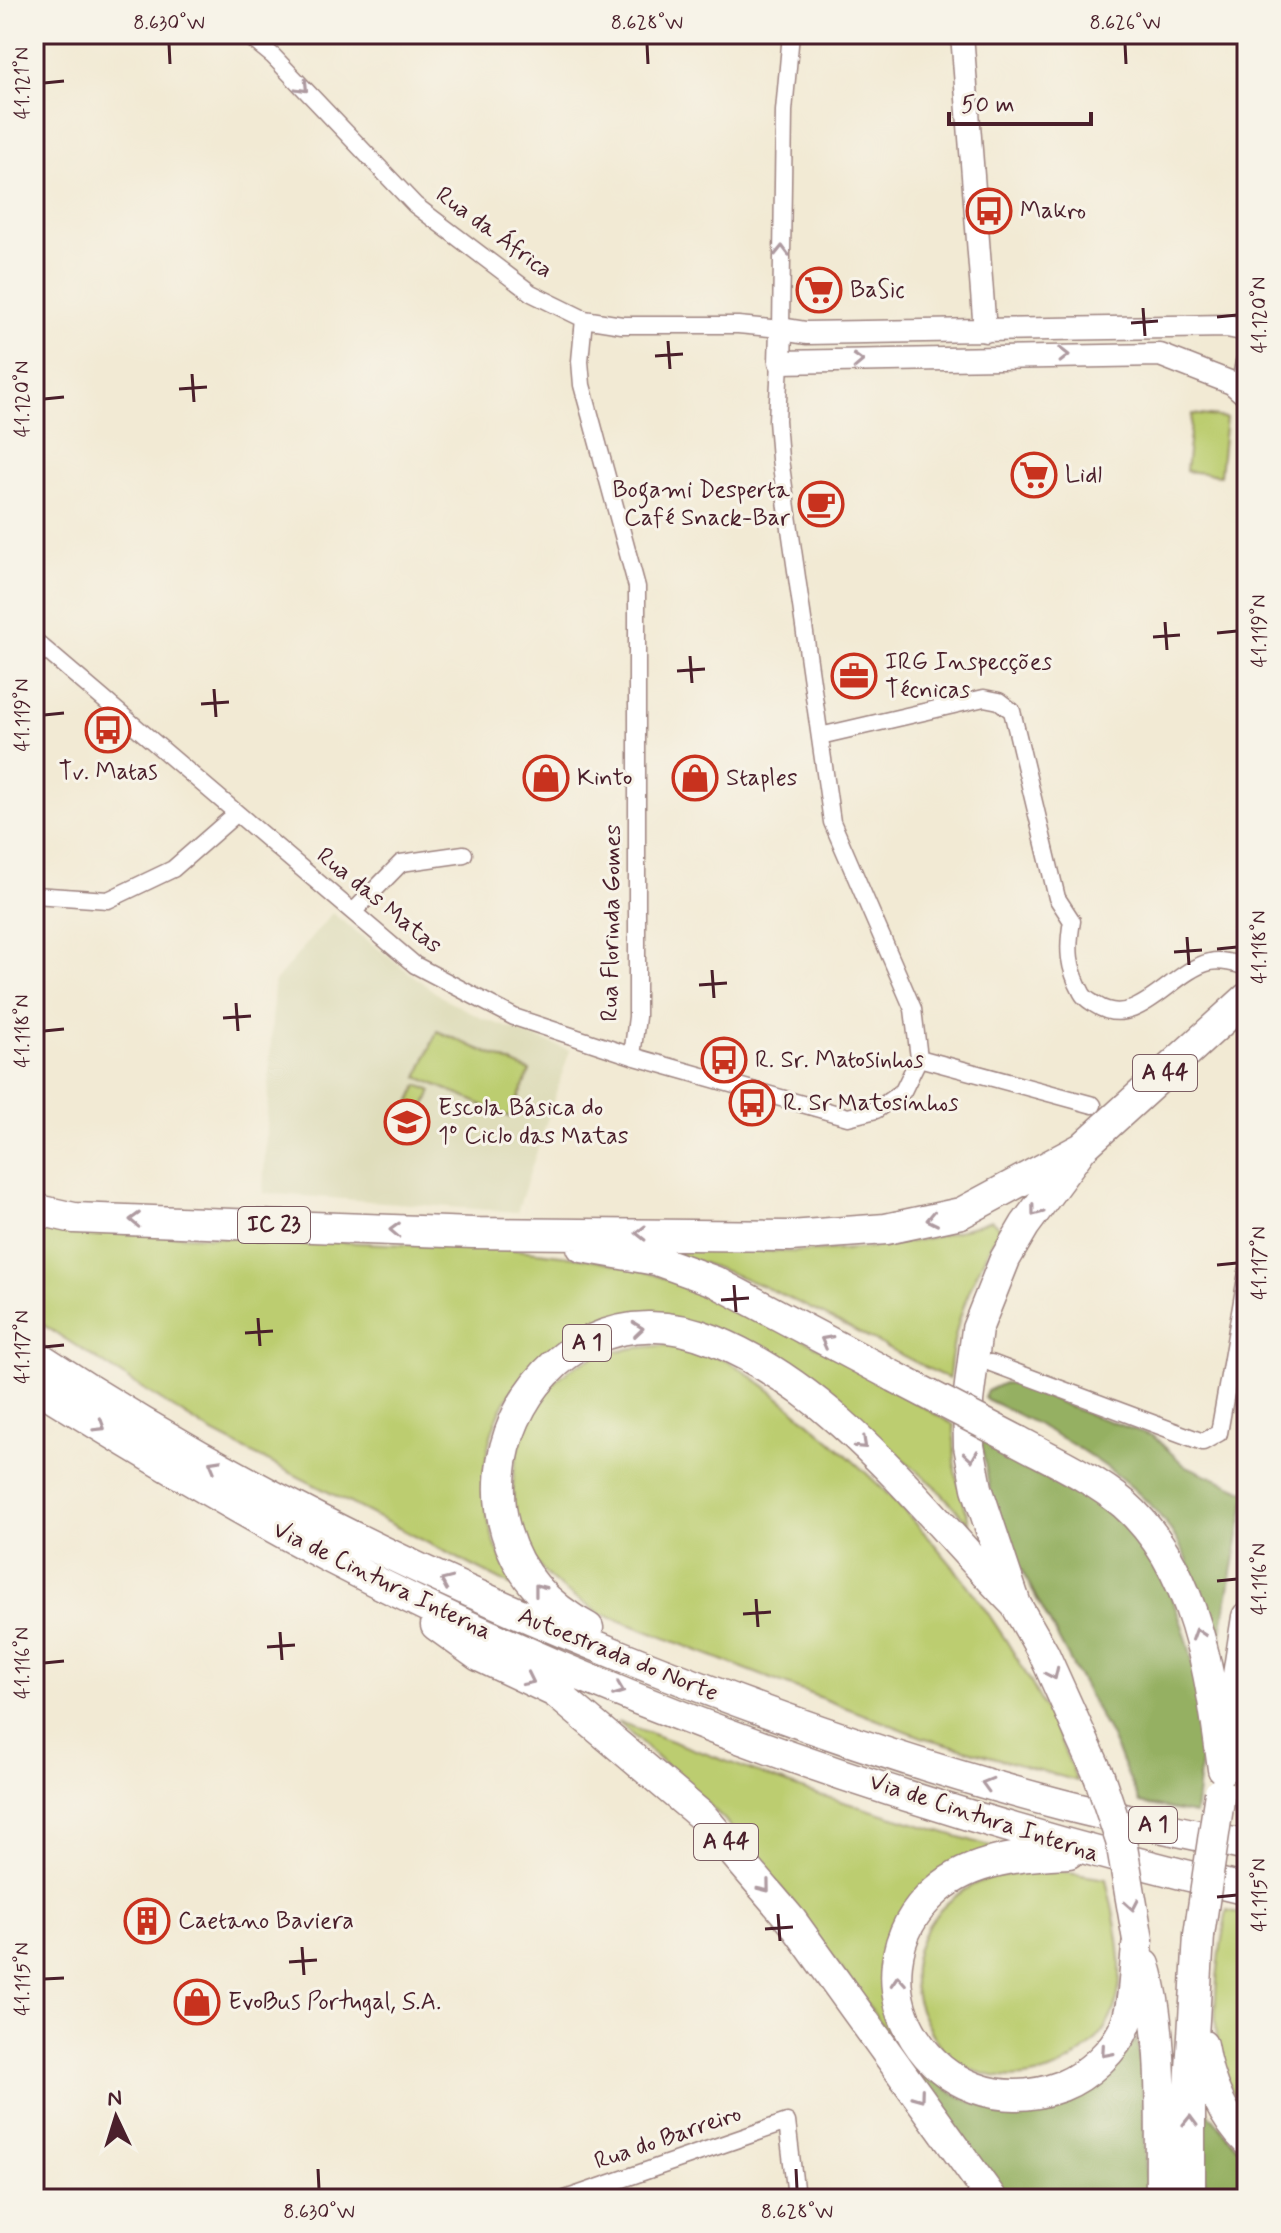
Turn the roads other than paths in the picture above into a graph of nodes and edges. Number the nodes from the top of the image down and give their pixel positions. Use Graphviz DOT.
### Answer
graph roads {
  1 [pos="246,34"];
  2 [pos="791,34"];
  3 [pos="962,34"];
  4 [pos="584,319"];
  5 [pos="781,329"];
  6 [pos="1247,330"];
  7 [pos="985,331"];
  8 [pos="986,357"];
  9 [pos="780,362"];
  10 [pos="1247,362"];
  11 [pos="1247,396"];
  12 [pos="34,640"];
  13 [pos="820,736"];
  14 [pos="237,813"];
  15 [pos="464,854"];
  16 [pos="34,895"];
  17 [pos="353,912"];
  18 [pos="1247,967"];
  19 [pos="1247,998"];
  20 [pos="632,1056"];
  21 [pos="919,1058"];
  22 [pos="1093,1105"];
  23 [pos="1082,1148"];
  24 [pos="34,1209"];
  25 [pos="473,1233"];
  26 [pos="1247,1272"];
  27 [pos="34,1354"];
  28 [pos="991,1363"];
  29 [pos="34,1385"];
  30 [pos="370,1577"];
  31 [pos="1016,1605"];
  32 [pos="1247,1617"];
  33 [pos="751,1709"];
  34 [pos="1222,1781"];
  35 [pos="1247,1846"];
  36 [pos="1087,1852"];
  37 [pos="1247,1890"];
  38 [pos="1138,1940"];
  39 [pos="1195,2000"];
  40 [pos="1247,2141"];
  41 [pos="565,2199"];
  42 [pos="793,2199"];
  43 [pos="992,2199"];
  44 [pos="1161,2199"];
  45 [pos="1190,2199"];
  1 -- 4 [label="street, Rua da África, one-way"];
  5 -- 2 [label="street, one-way"];
  3 -- 7 [label="main road"];
  4 -- 5 [label="street, Rua da África"];
  4 -- 20 [label="street, Rua Florinda Gomes"];
  5 -- 7 [label="main road"];
  5 -- 9 [label="main road"];
  6 -- 7 [label="main road"];
  7 -- 8 [label="street"];
  9 -- 8 [label="main road, one-way"];
  8 -- 11 [label="main road, one-way"];
  9 -- 13 [label="street"];
  10 -- 11 [label="main road"];
  12 -- 14 [label="street, Rua das Matas"];
  13 -- 18 [label="street"];
  13 -- 21 [label="street"];
  14 -- 16 [label="street"];
  14 -- 17 [label="street, Rua das Matas"];
  15 -- 17 [label="street"];
  17 -- 20 [label="street, Rua das Matas"];
  19 -- 23 [label="highway, A 44"];
  20 -- 21 [label="street, Rua das Matas"];
  21 -- 22 [label="street"];
  23 -- 25 [label="highway, IC 23, one-way"];
  23 -- 31 [label="highway, A 44, one-way"];
  25 -- 24 [label="highway, IC 23, one-way"];
  34 -- 25 [label="highway, one-way, bridge"];
  26 -- 28 [label="street"];
  33 -- 27 [label="highway, Autoestrada do Norte / A 1, one-way"];
  29 -- 30 [label="highway, Via de Cintura Interna / A 1, one-way"];
  30 -- 36 [label="highway, Via de Cintura Interna / A 1, one-way"];
  30 -- 43 [label="highway, A 44, one-way"];
  33 -- 31 [label="highway, A 1, one-way"];
  31 -- 38 [label="highway, A 44, one-way, bridge"];
  32 -- 34 [label="highway"];
  35 -- 33 [label="highway, Autoestrada do Norte / A 1, one-way"];
  34 -- 39 [label="highway, bridge"];
  36 -- 37 [label="highway, Via de Cintura Interna / A 1"];
  38 -- 36 [label="highway, one-way"];
  38 -- 44 [label="highway, A 44"];
  39 -- 40 [label="highway"];
  45 -- 39 [label="highway, one-way"];
  41 -- 42 [label="street, Rua do Barreiro"];
}
